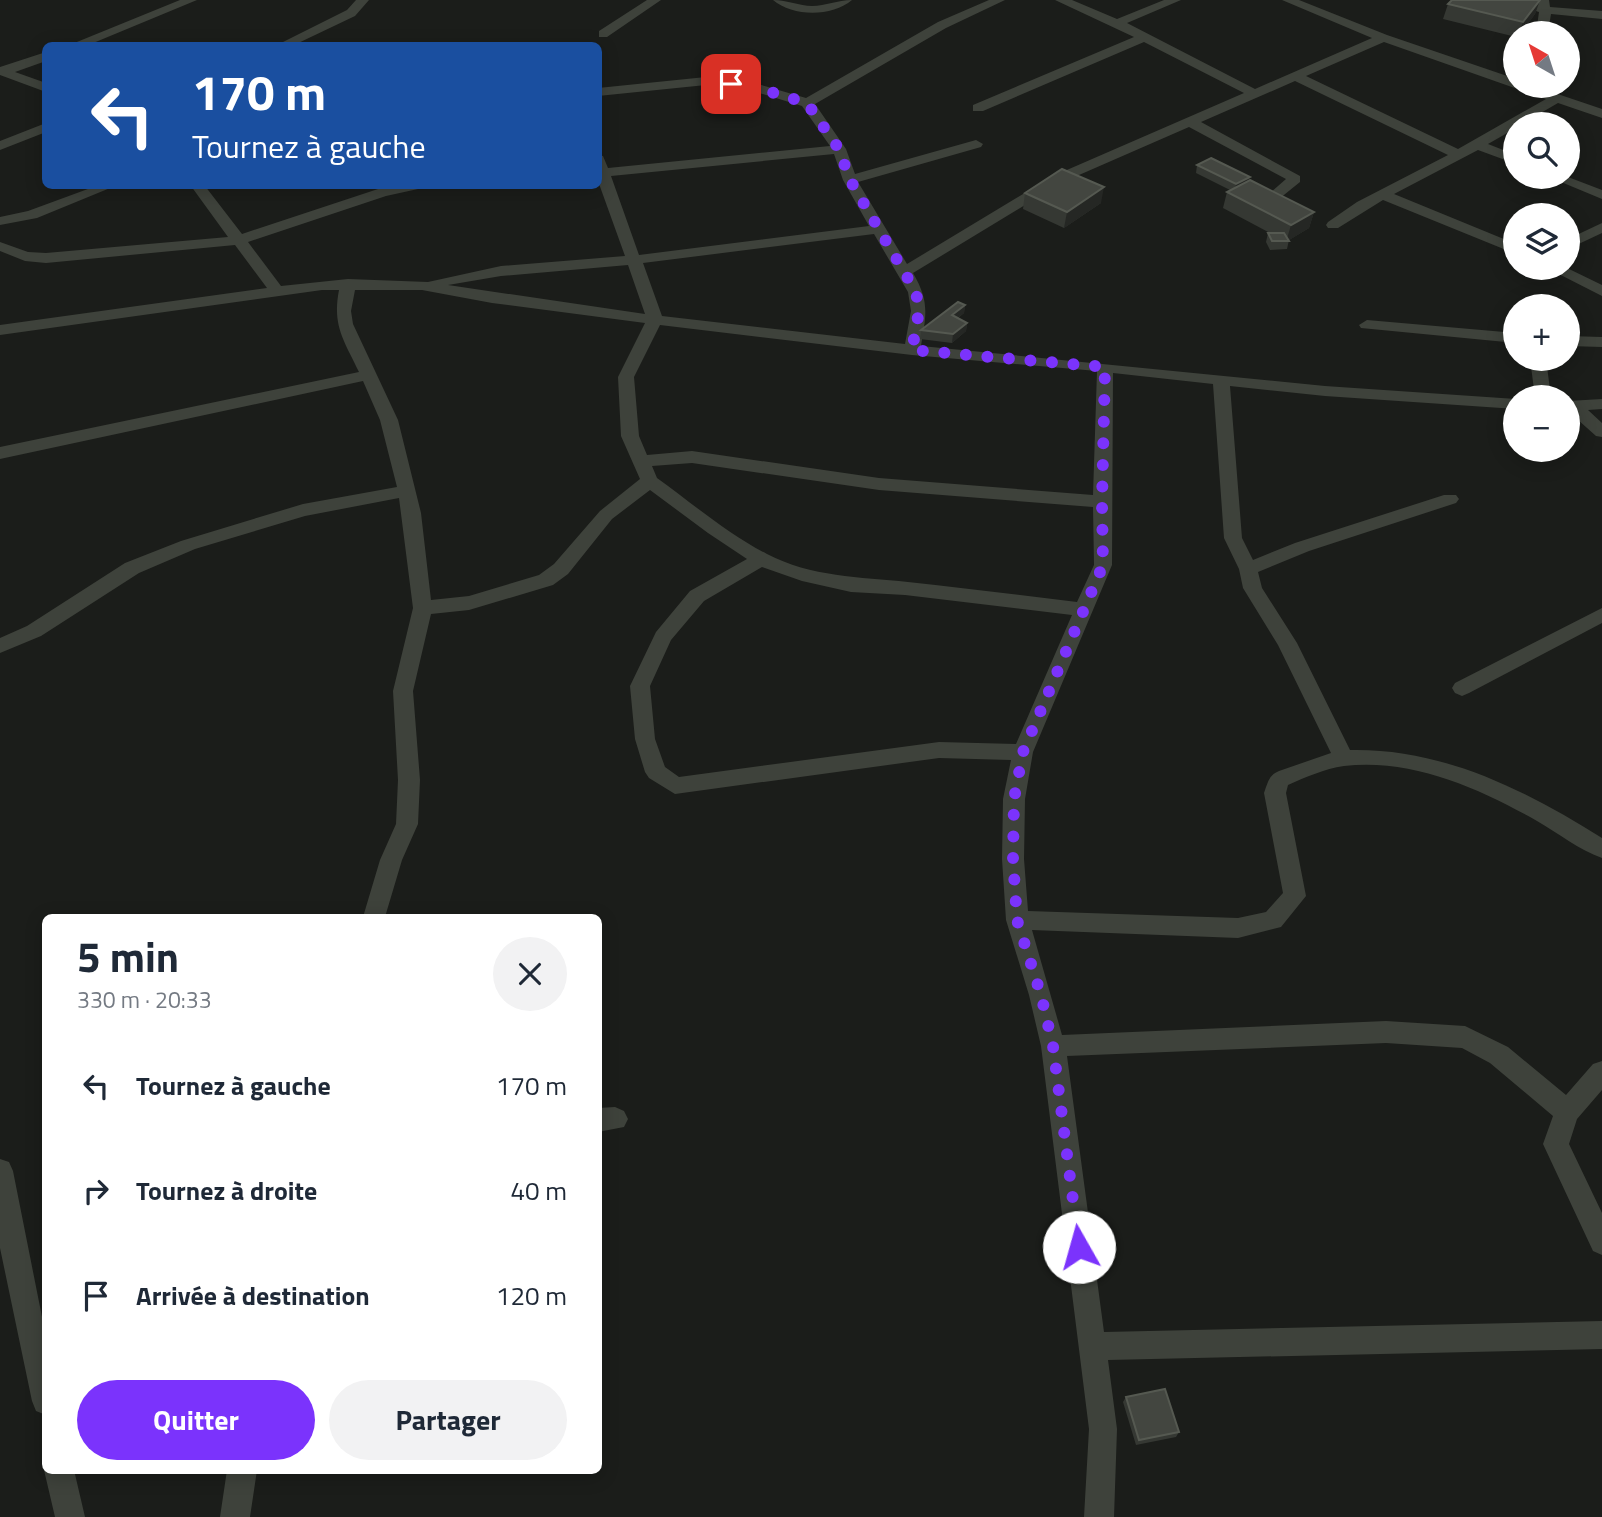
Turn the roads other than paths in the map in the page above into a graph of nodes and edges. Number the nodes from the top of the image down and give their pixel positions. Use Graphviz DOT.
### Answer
graph roads {
  1 [pos="191,0"];
  2 [pos="363,0"];
  3 [pos="655,0"];
  4 [pos="779,0"];
  5 [pos="846,0"];
  6 [pos="999,0"];
  7 [pos="1061,0"];
  8 [pos="1175,0"];
  9 [pos="1288,0"];
  10 [pos="1504,0"];
  11 [pos="1544,5"];
  12 [pos="1602,15"];
  13 [pos="1117,23"];
  14 [pos="603,34"];
  15 [pos="1144,37"];
  16 [pos="1383,38"];
  17 [pos="83,42"];
  18 [pos="289,42"];
  19 [pos="42,57"];
  20 [pos="2,71"];
  21 [pos="1296,76"];
  22 [pos="1503,80"];
  23 [pos="42,86"];
  24 [pos="602,92"];
  25 [pos="1255,94"];
  26 [pos="1557,98"];
  27 [pos="807,103"];
  28 [pos="978,108"];
  29 [pos="1602,114"];
  30 [pos="1190,122"];
  31 [pos="42,129"];
  32 [pos="975,145"];
  33 [pos="1477,145"];
  34 [pos="0,146"];
  35 [pos="839,149"];
  36 [pos="1459,155"];
  37 [pos="1503,155"];
  38 [pos="602,169"];
  39 [pos="602,174"];
  40 [pos="850,180"];
  41 [pos="1580,186"];
  42 [pos="100,189"];
  43 [pos="200,189"];
  44 [pos="398,189"];
  45 [pos="1384,195"];
  46 [pos="1602,195"];
  47 [pos="1269,200"];
  48 [pos="0,221"];
  49 [pos="1333,225"];
  50 [pos="1602,227"];
  51 [pos="877,229"];
  52 [pos="1580,239"];
  53 [pos="239,240"];
  54 [pos="1503,245"];
  55 [pos="0,246"];
  56 [pos="634,260"];
  57 [pos="906,271"];
  58 [pos="1580,280"];
  59 [pos="348,284"];
  60 [pos="422,285"];
  61 [pos="277,291"];
  62 [pos="1602,291"];
  63 [pos="655,320"];
  64 [pos="1367,325"];
  65 [pos="0,330"];
  66 [pos="1503,337"];
  67 [pos="1580,341"];
  68 [pos="1602,342"];
  69 [pos="912,350"];
  70 [pos="1105,367"];
  71 [pos="369,375"];
  72 [pos="1221,380"];
  73 [pos="1503,403"];
  74 [pos="1602,404"];
  75 [pos="1580,405"];
  76 [pos="1580,414"];
  77 [pos="1602,432"];
  78 [pos="0,453"];
  79 [pos="641,461"];
  80 [pos="650,481"];
  81 [pos="407,491"];
  82 [pos="1450,499"];
  83 [pos="1102,502"];
  84 [pos="761,559"];
  85 [pos="1248,569"];
  86 [pos="423,608"];
  87 [pos="1084,610"];
  88 [pos="1602,615"];
  89 [pos="0,646"];
  90 [pos="1462,688"];
  91 [pos="1023,752"];
  92 [pos="1344,758"];
  93 [pos="1602,849"];
  94 [pos="375,914"];
  95 [pos="1017,920"];
  96 [pos="1053,1046"];
  97 [pos="1602,1072"];
  98 [pos="1567,1112"];
  99 [pos="0,1171"];
  100 [pos="1602,1242"];
  101 [pos="1602,1335"];
  102 [pos="1092,1346"];
  103 [pos="42,1383"];
  104 [pos="60,1474"];
  105 [pos="241,1474"];
  106 [pos="70,1517"];
  107 [pos="235,1517"];
  108 [pos="1099,1517"];
  1 -- 17 [label="street"];
  2 -- 18 [label="street"];
  3 -- 14 [label="street"];
  4 -- 5 [label="street"];
  6 -- 27 [label="street"];
  7 -- 13 [label="street"];
  8 -- 13 [label="street"];
  9 -- 16 [label="street"];
  10 -- 11 [label="street"];
  11 -- 12 [label="street"];
  13 -- 15 [label="street"];
  15 -- 25 [label="street"];
  15 -- 28 [label="street"];
  16 -- 21 [label="street"];
  16 -- 22 [label="street"];
  19 -- 20 [label="street"];
  20 -- 23 [label="street"];
  21 -- 25 [label="street"];
  21 -- 36 [label="street"];
  24 -- 27 [label="street"];
  25 -- 30 [label="street"];
  26 -- 29 [label="street"];
  26 -- 33 [label="street"];
  27 -- 35 [label="street"];
  30 -- 47 [label="street"];
  30 -- 57 [label="street"];
  31 -- 34 [label="street"];
  32 -- 40 [label="street"];
  33 -- 36 [label="street"];
  33 -- 37 [label="street"];
  35 -- 38 [label="street"];
  35 -- 40 [label="street"];
  36 -- 45 [label="street"];
  39 -- 56 [label="street"];
  40 -- 51 [label="street"];
  41 -- 46 [label="street"];
  42 -- 48 [label="street"];
  43 -- 53 [label="street"];
  44 -- 53 [label="street"];
  45 -- 49 [label="street"];
  45 -- 54 [label="street"];
  50 -- 52 [label="street"];
  51 -- 56 [label="street"];
  51 -- 57 [label="street"];
  53 -- 55 [label="street"];
  53 -- 61 [label="street"];
  56 -- 60 [label="street"];
  56 -- 63 [label="street"];
  57 -- 69 [label="street"];
  58 -- 62 [label="street"];
  59 -- 60 [label="street"];
  59 -- 61 [label="street"];
  59 -- 71 [label="street"];
  60 -- 63 [label="street"];
  61 -- 65 [label="street"];
  63 -- 69 [label="street"];
  63 -- 79 [label="street"];
  64 -- 66 [label="street"];
  67 -- 68 [label="street"];
  69 -- 70 [label="street"];
  70 -- 72 [label="street"];
  70 -- 83 [label="street"];
  71 -- 78 [label="street"];
  71 -- 81 [label="street"];
  72 -- 73 [label="street"];
  72 -- 85 [label="street"];
  74 -- 75 [label="street"];
  76 -- 77 [label="street"];
  79 -- 80 [label="street"];
  79 -- 83 [label="street"];
  80 -- 84 [label="street"];
  80 -- 86 [label="street"];
  81 -- 86 [label="street"];
  81 -- 89 [label="street"];
  82 -- 85 [label="street"];
  83 -- 87 [label="street"];
  84 -- 87 [label="street"];
  84 -- 91 [label="street"];
  85 -- 92 [label="street"];
  86 -- 94 [label="street"];
  87 -- 91 [label="street"];
  88 -- 90 [label="street"];
  91 -- 95 [label="street"];
  92 -- 93 [label="street"];
  92 -- 95 [label="street"];
  95 -- 96 [label="street"];
  96 -- 98 [label="street"];
  96 -- 102 [label="street"];
  97 -- 98 [label="street"];
  98 -- 100 [label="street"];
  99 -- 103 [label="street"];
  101 -- 102 [label="street"];
  102 -- 108 [label="street"];
  104 -- 106 [label="street"];
  105 -- 107 [label="street"];
}
